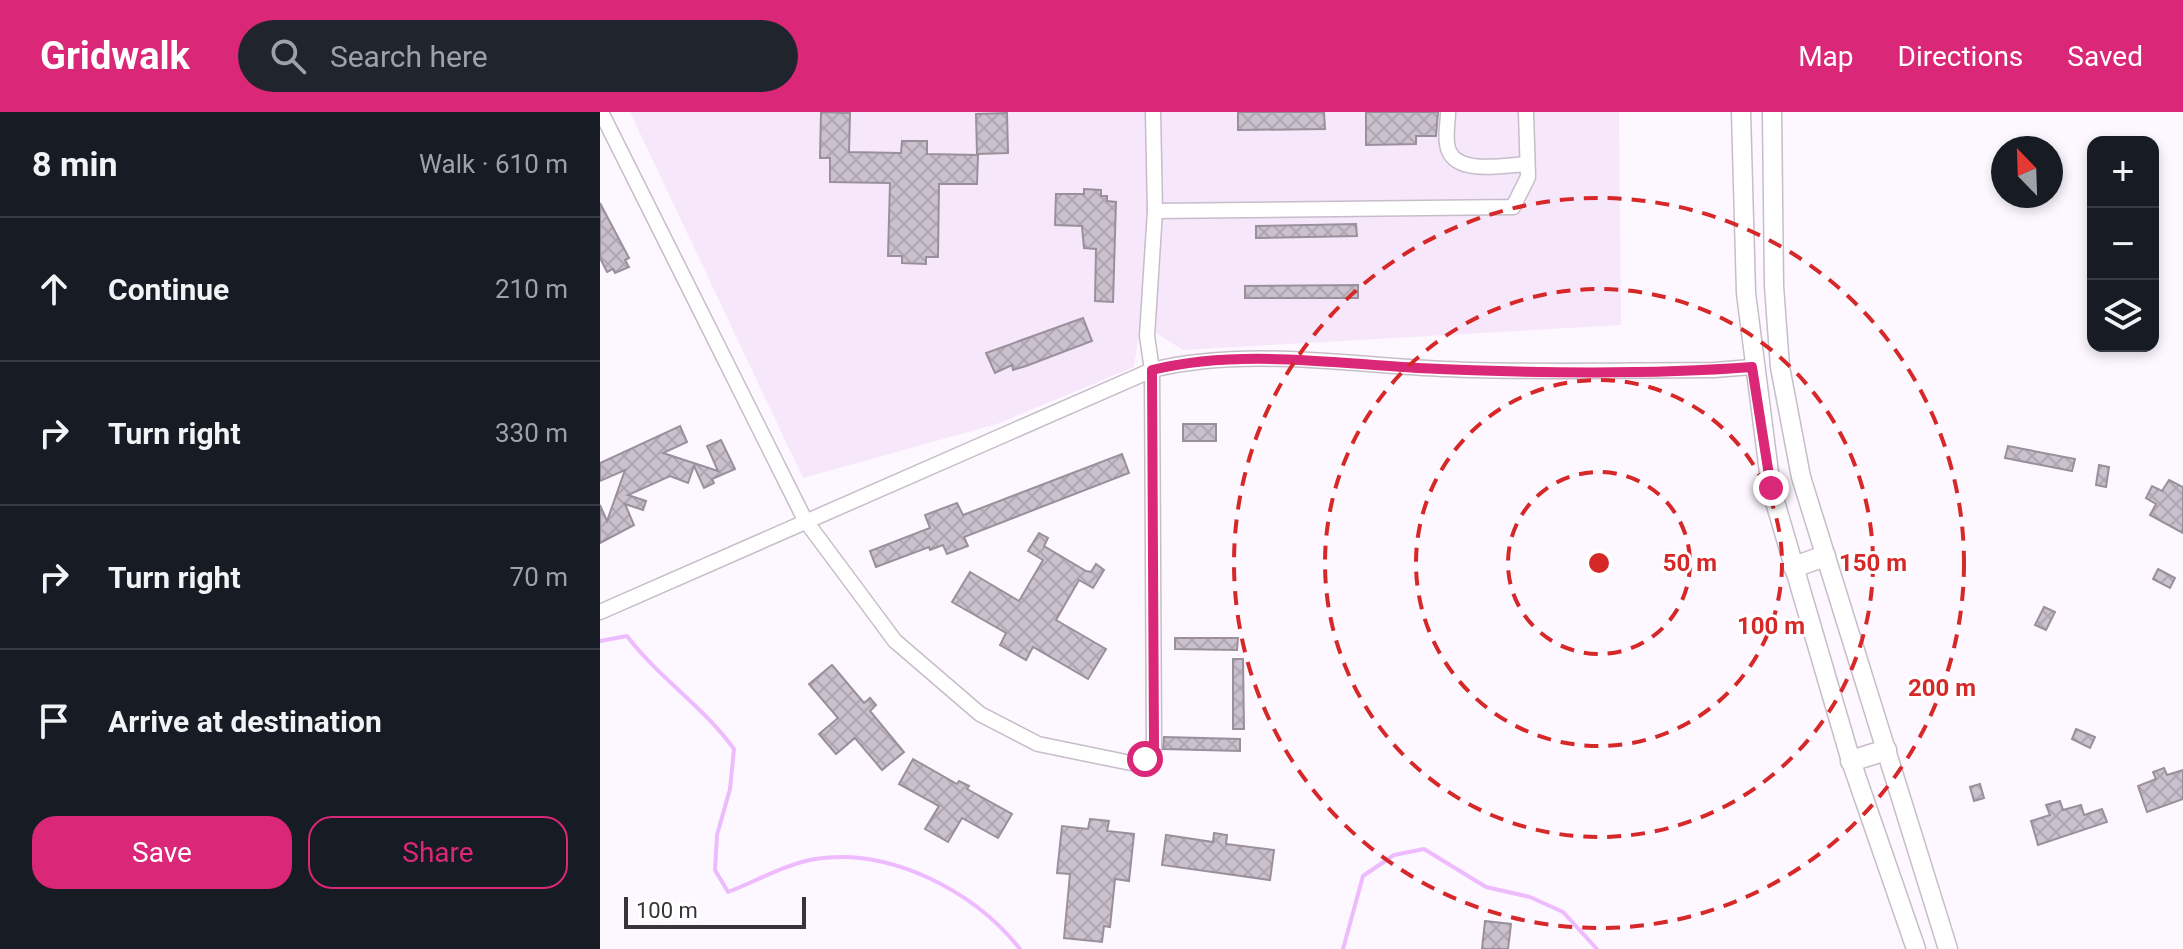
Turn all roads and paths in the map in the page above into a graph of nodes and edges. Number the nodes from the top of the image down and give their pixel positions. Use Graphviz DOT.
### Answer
graph roads {
  1 [pos="601,112"];
  2 [pos="1153,112"];
  3 [pos="1448,112"];
  4 [pos="1526,112"];
  5 [pos="1741,112"];
  6 [pos="1772,112"];
  7 [pos="1527,164"];
  8 [pos="1155,211"];
  9 [pos="1752,367"];
  10 [pos="1152,370"];
  11 [pos="805,520"];
  12 [pos="1825,556"];
  13 [pos="1794,567"];
  14 [pos="600,612"];
  15 [pos="1886,750"];
  16 [pos="1851,761"];
  17 [pos="1916,949"];
  18 [pos="1948,949"];
  1 -- 11 [label="lane"];
  2 -- 8 [label="lane"];
  3 -- 7 [label="lane"];
  4 -- 7 [label="lane"];
  5 -- 9 [label="main road"];
  6 -- 12 [label="main road"];
  7 -- 8 [label="lane"];
  8 -- 10 [label="lane"];
  9 -- 10 [label="lane"];
  9 -- 13 [label="main road"];
  10 -- 11 [label="lane"];
  10 -- 11 [label="lane"];
  11 -- 14 [label="lane"];
  12 -- 13 [label="highway"];
  12 -- 15 [label="main road"];
  13 -- 16 [label="main road"];
  15 -- 16 [label="highway"];
  15 -- 18 [label="main road"];
  16 -- 17 [label="main road"];
}
